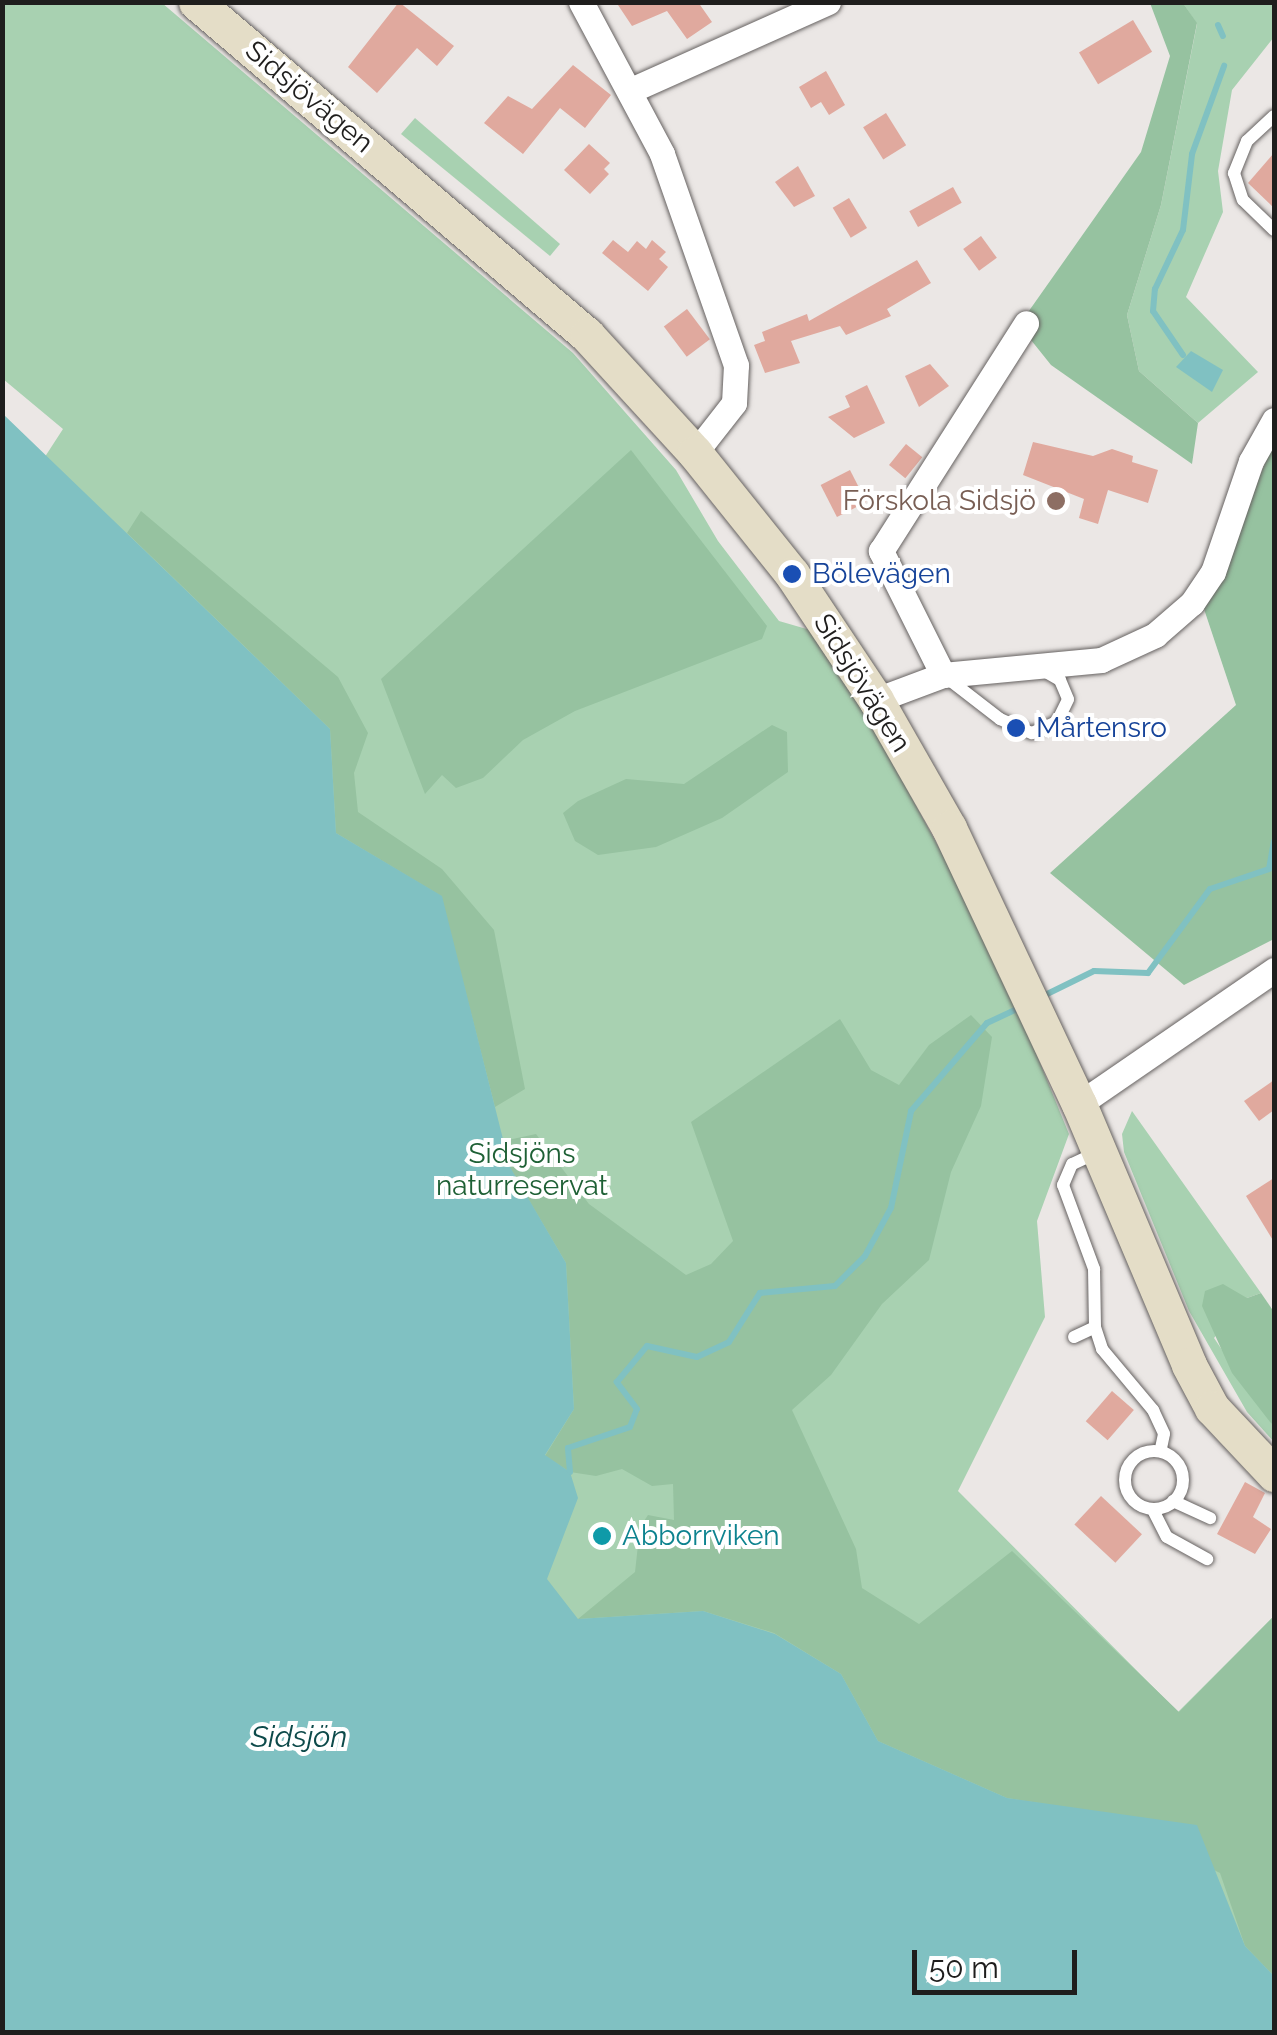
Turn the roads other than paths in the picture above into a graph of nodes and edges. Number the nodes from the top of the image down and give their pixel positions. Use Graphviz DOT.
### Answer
graph roads {
  1 [pos="582,2"];
  2 [pos="828,2"];
  3 [pos="215,9"];
  4 [pos="628,92"];
  5 [pos="1274,116"];
  6 [pos="1274,230"];
  7 [pos="1026,323"];
  8 [pos="1274,420"];
  9 [pos="694,453"];
  10 [pos="1039,667"];
  11 [pos="943,676"];
  12 [pos="876,700"];
  13 [pos="1274,970"];
  14 [pos="1079,1104"];
  15 [pos="1098,1152"];
  16 [pos="1094,1328"];
  17 [pos="1074,1336"];
  18 [pos="1161,1448"];
  19 [pos="1274,1474"];
  20 [pos="1173,1500"];
  21 [pos="1153,1510"];
  22 [pos="1210,1518"];
  23 [pos="1207,1559"];
  1 -- 4 [label="street"];
  2 -- 4 [label="street"];
  3 -- 9 [label="main road, Sidsjövägen"];
  4 -- 9 [label="street"];
  5 -- 6 [label="lane"];
  7 -- 11 [label="street"];
  8 -- 10 [label="street"];
  9 -- 12 [label="main road, Sidsjövägen"];
  10 -- 11 [label="street"];
  10 -- 11 [label="lane"];
  11 -- 12 [label="street"];
  12 -- 14 [label="main road, Sidsjövägen"];
  13 -- 14 [label="street"];
  14 -- 15 [label="main road, Sidsjövägen"];
  15 -- 16 [label="lane"];
  15 -- 19 [label="main road, Sidsjövägen"];
  16 -- 17 [label="lane"];
  16 -- 18 [label="lane"];
  18 -- 20 [label="lane"];
  18 -- 21 [label="lane"];
  20 -- 21 [label="lane"];
  20 -- 22 [label="lane"];
  21 -- 23 [label="lane"];
}
